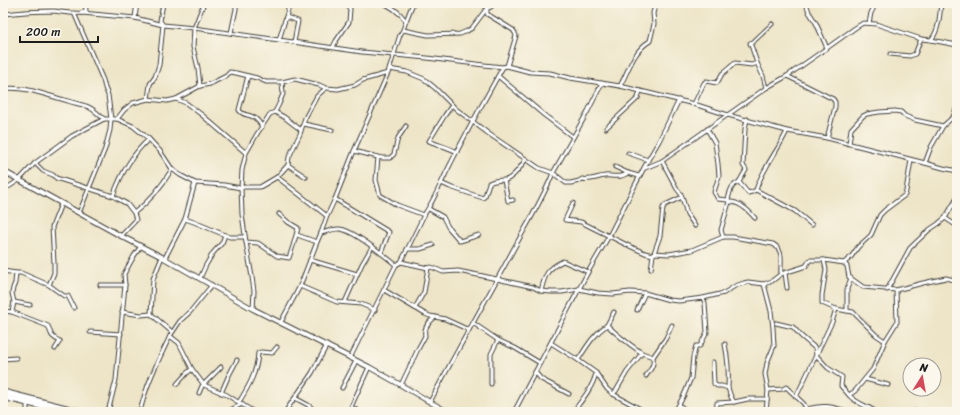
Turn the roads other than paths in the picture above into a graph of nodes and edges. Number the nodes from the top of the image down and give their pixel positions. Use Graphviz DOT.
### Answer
graph roads {
  1 [pos="86,3"];
  2 [pos="137,3"];
  3 [pos="163,3"];
  4 [pos="204,3"];
  5 [pos="236,3"];
  6 [pos="288,3"];
  7 [pos="344,3"];
  8 [pos="384,3"];
  9 [pos="413,3"];
  10 [pos="485,3"];
  11 [pos="494,3"];
  12 [pos="656,3"];
  13 [pos="806,3"];
  14 [pos="876,3"];
  15 [pos="941,3"];
  16 [pos="487,8"];
  17 [pos="82,13"];
  18 [pos="3,14"];
  19 [pos="74,14"];
  20 [pos="135,18"];
  21 [pos="286,18"];
  22 [pos="406,21"];
  23 [pos="869,23"];
  24 [pos="772,24"];
  25 [pos="163,25"];
  26 [pos="194,28"];
  27 [pos="403,30"];
  28 [pos="231,33"];
  29 [pos="921,38"];
  30 [pos="279,40"];
  31 [pos="931,40"];
  32 [pos="294,42"];
  33 [pos="957,45"];
  34 [pos="333,47"];
  35 [pos="827,48"];
  36 [pos="890,54"];
  37 [pos="394,56"];
  38 [pos="757,63"];
  39 [pos="505,66"];
  40 [pos="389,71"];
  41 [pos="248,76"];
  42 [pos="498,76"];
  43 [pos="787,76"];
  44 [pos="282,82"];
  45 [pos="602,83"];
  46 [pos="200,86"];
  47 [pos="620,86"];
  48 [pos="326,88"];
  49 [pos="766,88"];
  50 [pos="3,89"];
  51 [pos="640,92"];
  52 [pos="148,99"];
  53 [pos="176,99"];
  54 [pos="679,100"];
  55 [pos="694,104"];
  56 [pos="452,105"];
  57 [pos="957,106"];
  58 [pos="275,112"];
  59 [pos="728,115"];
  60 [pos="104,119"];
  61 [pos="111,119"];
  62 [pos="116,119"];
  63 [pos="747,119"];
  64 [pos="473,121"];
  65 [pos="260,122"];
  66 [pos="265,123"];
  67 [pos="304,124"];
  68 [pos="406,126"];
  69 [pos="943,126"];
  70 [pos="262,127"];
  71 [pos="606,128"];
  72 [pos="707,129"];
  73 [pos="301,130"];
  74 [pos="332,130"];
  75 [pos="787,131"];
  76 [pos="573,137"];
  77 [pos="827,138"];
  78 [pos="149,139"];
  79 [pos="849,144"];
  80 [pos="354,151"];
  81 [pos="246,152"];
  82 [pos="457,152"];
  83 [pos="628,152"];
  84 [pos="378,157"];
  85 [pos="526,159"];
  86 [pos="648,160"];
  87 [pos="911,160"];
  88 [pos="662,161"];
  89 [pos="925,163"];
  90 [pos="35,164"];
  91 [pos="288,165"];
  92 [pos="615,167"];
  93 [pos="645,168"];
  94 [pos="172,169"];
  95 [pos="3,171"];
  96 [pos="957,171"];
  97 [pos="553,173"];
  98 [pos="628,173"];
  99 [pos="639,176"];
  100 [pos="277,177"];
  101 [pos="306,177"];
  102 [pos="19,180"];
  103 [pos="504,180"];
  104 [pos="739,182"];
  105 [pos="195,183"];
  106 [pos="441,183"];
  107 [pos="90,188"];
  108 [pos="241,188"];
  109 [pos="3,189"];
  110 [pos="756,190"];
  111 [pos="114,196"];
  112 [pos="682,197"];
  113 [pos="957,198"];
  114 [pos="335,199"];
  115 [pos="513,200"];
  116 [pos="728,201"];
  117 [pos="573,203"];
  118 [pos="61,204"];
  119 [pos="429,209"];
  120 [pos="79,213"];
  121 [pos="134,213"];
  122 [pos="279,214"];
  123 [pos="424,215"];
  124 [pos="326,216"];
  125 [pos="755,218"];
  126 [pos="945,218"];
  127 [pos="185,220"];
  128 [pos="812,225"];
  129 [pos="695,226"];
  130 [pos="957,226"];
  131 [pos="322,233"];
  132 [pos="225,235"];
  133 [pos="296,235"];
  134 [pos="479,235"];
  135 [pos="121,236"];
  136 [pos="609,236"];
  137 [pos="245,237"];
  138 [pos="723,237"];
  139 [pos="246,242"];
  140 [pos="317,242"];
  141 [pos="433,245"];
  142 [pos="141,246"];
  143 [pos="372,247"];
  144 [pos="407,249"];
  145 [pos="381,253"];
  146 [pos="654,254"];
  147 [pos="164,258"];
  148 [pos="310,260"];
  149 [pos="824,260"];
  150 [pos="401,262"];
  151 [pos="844,263"];
  152 [pos="396,265"];
  153 [pos="428,268"];
  154 [pos="651,268"];
  155 [pos="3,271"];
  156 [pos="588,272"];
  157 [pos="16,273"];
  158 [pos="357,274"];
  159 [pos="783,274"];
  160 [pos="200,278"];
  161 [pos="851,278"];
  162 [pos="498,279"];
  163 [pos="957,281"];
  164 [pos="764,284"];
  165 [pos="49,285"];
  166 [pos="100,285"];
  167 [pos="125,285"];
  168 [pos="212,285"];
  169 [pos="300,286"];
  170 [pos="787,288"];
  171 [pos="579,289"];
  172 [pos="384,290"];
  173 [pos="887,290"];
  174 [pos="896,290"];
  175 [pos="541,291"];
  176 [pos="645,293"];
  177 [pos="703,298"];
  178 [pos="14,302"];
  179 [pos="345,302"];
  180 [pos="30,305"];
  181 [pos="74,308"];
  182 [pos="253,308"];
  183 [pos="415,308"];
  184 [pos="836,309"];
  185 [pos="375,310"];
  186 [pos="637,310"];
  187 [pos="3,311"];
  188 [pos="847,311"];
  189 [pos="12,312"];
  190 [pos="122,312"];
  191 [pos="614,312"];
  192 [pos="151,314"];
  193 [pos="435,317"];
  194 [pos="281,322"];
  195 [pos="473,323"];
  196 [pos="776,323"];
  197 [pos="607,324"];
  198 [pos="672,325"];
  199 [pos="469,330"];
  200 [pos="90,332"];
  201 [pos="172,332"];
  202 [pos="121,334"];
  203 [pos="170,336"];
  204 [pos="498,340"];
  205 [pos="885,341"];
  206 [pos="551,343"];
  207 [pos="725,344"];
  208 [pos="327,345"];
  209 [pos="277,347"];
  210 [pos="55,349"];
  211 [pos="642,353"];
  212 [pos="816,355"];
  213 [pos="652,357"];
  214 [pos="16,358"];
  215 [pos="350,358"];
  216 [pos="3,359"];
  217 [pos="238,360"];
  218 [pos="356,360"];
  219 [pos="578,360"];
  220 [pos="713,362"];
  221 [pos="540,363"];
  222 [pos="221,367"];
  223 [pos="369,367"];
  224 [pos="192,369"];
  225 [pos="535,372"];
  226 [pos="596,373"];
  227 [pos="646,376"];
  228 [pos="595,379"];
  229 [pos="865,379"];
  230 [pos="600,380"];
  231 [pos="177,384"];
  232 [pos="491,384"];
  233 [pos="204,385"];
  234 [pos="401,385"];
  235 [pos="888,386"];
  236 [pos="342,388"];
  237 [pos="728,388"];
  238 [pos="768,390"];
  239 [pos="3,392"];
  240 [pos="199,393"];
  241 [pos="221,393"];
  242 [pos="569,394"];
  243 [pos="613,394"];
  244 [pos="849,395"];
  245 [pos="3,397"];
  246 [pos="796,397"];
  247 [pos="295,398"];
  248 [pos="767,400"];
  249 [pos="430,402"];
  250 [pos="734,402"];
  251 [pos="27,403"];
  252 [pos="241,403"];
  253 [pos="679,405"];
  254 [pos="807,410"];
  255 [pos="843,410"];
  256 [pos="27,412"];
  257 [pos="65,412"];
  258 [pos="82,412"];
  259 [pos="108,412"];
  260 [pos="140,412"];
  261 [pos="227,412"];
  262 [pos="254,412"];
  263 [pos="285,412"];
  264 [pos="317,412"];
  265 [pos="358,412"];
  266 [pos="447,412"];
  267 [pos="514,412"];
  268 [pos="573,412"];
  269 [pos="646,412"];
  270 [pos="675,412"];
  271 [pos="688,412"];
  272 [pos="716,412"];
  273 [pos="766,412"];
  274 [pos="876,412"];
  1 -- 17 [label="street"];
  2 -- 20 [label="street"];
  3 -- 25 [label="street"];
  4 -- 26 [label="street"];
  5 -- 28 [label="street"];
  6 -- 21 [label="street"];
  7 -- 34 [label="street"];
  8 -- 22 [label="street"];
  9 -- 22 [label="street"];
  10 -- 16 [label="street"];
  11 -- 16 [label="street"];
  12 -- 47 [label="street"];
  13 -- 35 [label="street"];
  14 -- 23 [label="street"];
  15 -- 31 [label="street"];
  16 -- 27 [label="street"];
  16 -- 39 [label="street"];
  17 -- 19 [label="street"];
  17 -- 20 [label="street"];
  18 -- 19 [label="street"];
  19 -- 61 [label="street"];
  20 -- 25 [label="street"];
  21 -- 30 [label="street"];
  21 -- 32 [label="street"];
  22 -- 27 [label="street"];
  23 -- 29 [label="street"];
  23 -- 35 [label="street"];
  24 -- 38 [label="street"];
  25 -- 26 [label="street"];
  25 -- 52 [label="street"];
  26 -- 28 [label="street"];
  26 -- 46 [label="street"];
  27 -- 37 [label="street"];
  28 -- 30 [label="street"];
  29 -- 31 [label="street"];
  29 -- 36 [label="street"];
  30 -- 32 [label="street"];
  31 -- 33 [label="street"];
  32 -- 34 [label="street"];
  34 -- 37 [label="street"];
  35 -- 43 [label="street"];
  37 -- 39 [label="street"];
  37 -- 40 [label="street"];
  38 -- 49 [label="street"];
  38 -- 55 [label="street"];
  39 -- 42 [label="street"];
  39 -- 45 [label="street"];
  40 -- 48 [label="street"];
  40 -- 56 [label="street"];
  40 -- 80 [label="street"];
  41 -- 44 [label="street"];
  41 -- 46 [label="street"];
  41 -- 65 [label="street"];
  42 -- 64 [label="street"];
  42 -- 76 [label="street"];
  43 -- 49 [label="street"];
  43 -- 77 [label="street"];
  44 -- 48 [label="street"];
  44 -- 58 [label="street"];
  45 -- 47 [label="street"];
  45 -- 76 [label="street"];
  46 -- 53 [label="street"];
  47 -- 51 [label="street"];
  48 -- 67 [label="street"];
  49 -- 59 [label="street"];
  50 -- 60 [label="street"];
  51 -- 54 [label="street"];
  51 -- 71 [label="street"];
  52 -- 53 [label="street"];
  52 -- 62 [label="street"];
  53 -- 81 [label="street"];
  54 -- 55 [label="street"];
  54 -- 86 [label="street"];
  55 -- 59 [label="street"];
  56 -- 64 [label="street"];
  56 -- 82 [label="street"];
  57 -- 69 [label="street"];
  58 -- 66 [label="street"];
  58 -- 73 [label="street"];
  59 -- 63 [label="street"];
  59 -- 72 [label="street"];
  60 -- 61 [label="street"];
  60 -- 90 [label="street"];
  61 -- 62 [label="street"];
  61 -- 107 [label="street"];
  62 -- 78 [label="street"];
  63 -- 75 [label="street"];
  63 -- 104 [label="street"];
  64 -- 82 [label="street"];
  64 -- 85 [label="street"];
  65 -- 66 [label="street"];
  65 -- 70 [label="street"];
  66 -- 70 [label="street"];
  67 -- 73 [label="street"];
  67 -- 74 [label="street"];
  68 -- 84 [label="street"];
  69 -- 79 [label="street"];
  69 -- 89 [label="street"];
  70 -- 81 [label="street"];
  72 -- 88 [label="street"];
  72 -- 116 [label="street"];
  73 -- 91 [label="street"];
  75 -- 77 [label="street"];
  75 -- 110 [label="street"];
  76 -- 97 [label="street"];
  77 -- 79 [label="street"];
  78 -- 94 [label="street"];
  78 -- 111 [label="street"];
  79 -- 87 [label="street"];
  80 -- 84 [label="street"];
  80 -- 114 [label="street"];
  81 -- 108 [label="street"];
  82 -- 106 [label="street"];
  83 -- 86 [label="street"];
  84 -- 123 [label="street"];
  85 -- 97 [label="street"];
  85 -- 103 [label="street"];
  86 -- 93 [label="street"];
  87 -- 89 [label="street"];
  87 -- 151 [label="street"];
  88 -- 93 [label="street"];
  88 -- 112 [label="street"];
  89 -- 96 [label="street"];
  90 -- 102 [label="street"];
  90 -- 107 [label="street"];
  91 -- 100 [label="street"];
  91 -- 101 [label="street"];
  92 -- 98 [label="street"];
  93 -- 99 [label="street"];
  94 -- 105 [label="street"];
  94 -- 121 [label="street"];
  95 -- 102 [label="street"];
  97 -- 98 [label="street"];
  97 -- 162 [label="street"];
  98 -- 99 [label="street"];
  99 -- 136 [label="street"];
  100 -- 108 [label="street"];
  100 -- 124 [label="street"];
  102 -- 109 [label="street"];
  102 -- 118 [label="street"];
  103 -- 106 [label="street"];
  103 -- 115 [label="street"];
  104 -- 110 [label="street"];
  104 -- 116 [label="street"];
  105 -- 108 [label="street"];
  105 -- 127 [label="street"];
  106 -- 119 [label="street"];
  107 -- 111 [label="street"];
  107 -- 120 [label="street"];
  108 -- 137 [label="street"];
  110 -- 128 [label="street"];
  111 -- 121 [label="street"];
  112 -- 129 [label="street"];
  112 -- 146 [label="street"];
  113 -- 126 [label="street"];
  114 -- 124 [label="street"];
  114 -- 145 [label="street"];
  116 -- 125 [label="street"];
  116 -- 138 [label="street"];
  117 -- 136 [label="street"];
  118 -- 120 [label="street"];
  118 -- 165 [label="street"];
  119 -- 123 [label="street"];
  119 -- 134 [label="street"];
  120 -- 135 [label="street"];
  121 -- 135 [label="street"];
  122 -- 133 [label="street"];
  123 -- 144 [label="street"];
  124 -- 131 [label="street"];
  126 -- 130 [label="street"];
  126 -- 173 [label="street"];
  127 -- 132 [label="street"];
  127 -- 147 [label="street"];
  131 -- 140 [label="street"];
  131 -- 143 [label="street"];
  132 -- 137 [label="street"];
  132 -- 160 [label="street"];
  133 -- 139 [label="street"];
  133 -- 140 [label="street"];
  135 -- 142 [label="street"];
  136 -- 146 [label="street"];
  136 -- 156 [label="street"];
  137 -- 139 [label="street"];
  138 -- 146 [label="street"];
  138 -- 159 [label="street"];
  139 -- 182 [label="street"];
  140 -- 148 [label="street"];
  141 -- 144 [label="street"];
  142 -- 147 [label="street"];
  142 -- 167 [label="street"];
  143 -- 145 [label="street"];
  143 -- 158 [label="street"];
  144 -- 150 [label="street"];
  145 -- 152 [label="street"];
  146 -- 154 [label="street"];
  147 -- 160 [label="street"];
  147 -- 192 [label="street"];
  148 -- 158 [label="street"];
  148 -- 169 [label="street"];
  149 -- 151 [label="street"];
  149 -- 159 [label="street"];
  149 -- 184 [label="street"];
  150 -- 152 [label="street"];
  150 -- 153 [label="street"];
  151 -- 161 [label="street"];
  152 -- 172 [label="street"];
  153 -- 162 [label="street"];
  153 -- 183 [label="street"];
  155 -- 157 [label="street"];
  156 -- 171 [label="street"];
  156 -- 175 [label="street"];
  157 -- 165 [label="street"];
  157 -- 178 [label="street"];
  158 -- 179 [label="street"];
  159 -- 164 [label="street"];
  159 -- 170 [label="street"];
  160 -- 168 [label="street"];
  161 -- 173 [label="street"];
  161 -- 188 [label="street"];
  162 -- 175 [label="street"];
  162 -- 195 [label="street"];
  163 -- 174 [label="street"];
  164 -- 177 [label="street"];
  164 -- 238 [label="street"];
  165 -- 181 [label="street"];
  166 -- 167 [label="street"];
  167 -- 190 [label="street"];
  168 -- 182 [label="street"];
  168 -- 201 [label="street"];
  169 -- 179 [label="street"];
  169 -- 194 [label="street"];
  171 -- 175 [label="street"];
  171 -- 176 [label="street"];
  171 -- 206 [label="street"];
  172 -- 183 [label="street"];
  172 -- 185 [label="street"];
  173 -- 174 [label="street"];
  174 -- 205 [label="street"];
  176 -- 177 [label="street"];
  176 -- 186 [label="street"];
  177 -- 253 [label="street"];
  178 -- 180 [label="street"];
  178 -- 189 [label="street"];
  179 -- 185 [label="street"];
  182 -- 194 [label="street"];
  183 -- 193 [label="street"];
  184 -- 188 [label="street"];
  184 -- 212 [label="street"];
  185 -- 215 [label="street"];
  187 -- 189 [label="street"];
  188 -- 205 [label="street"];
  189 -- 210 [label="street"];
  190 -- 192 [label="street"];
  190 -- 202 [label="street"];
  191 -- 197 [label="street"];
  192 -- 201 [label="street"];
  193 -- 199 [label="street"];
  193 -- 234 [label="street"];
  194 -- 208 [label="street"];
  195 -- 199 [label="street"];
  195 -- 204 [label="street"];
  196 -- 212 [label="street"];
  197 -- 211 [label="street"];
  197 -- 219 [label="street"];
  198 -- 213 [label="street"];
  199 -- 249 [label="street"];
  200 -- 202 [label="street"];
  201 -- 203 [label="street"];
  202 -- 259 [label="street"];
  203 -- 224 [label="street"];
  203 -- 260 [label="street"];
  204 -- 221 [label="street"];
  204 -- 232 [label="street"];
  205 -- 229 [label="street"];
  206 -- 219 [label="street"];
  206 -- 221 [label="street"];
  207 -- 237 [label="street"];
  208 -- 215 [label="street"];
  208 -- 247 [label="street"];
  209 -- 252 [label="street"];
  211 -- 213 [label="street"];
  211 -- 243 [label="street"];
  212 -- 244 [label="street"];
  212 -- 246 [label="street"];
  213 -- 227 [label="street"];
  214 -- 216 [label="street"];
  215 -- 218 [label="street"];
  217 -- 241 [label="street"];
  218 -- 223 [label="street"];
  218 -- 236 [label="street"];
  219 -- 226 [label="street"];
  220 -- 237 [label="street"];
  221 -- 225 [label="street"];
  222 -- 233 [label="street"];
  223 -- 234 [label="street"];
  223 -- 265 [label="street"];
  224 -- 231 [label="street"];
  224 -- 233 [label="street"];
  225 -- 242 [label="street"];
  225 -- 267 [label="street"];
  226 -- 228 [label="street"];
  226 -- 230 [label="street"];
  228 -- 230 [label="street"];
  228 -- 268 [label="street"];
  229 -- 235 [label="street"];
  229 -- 244 [label="street"];
  230 -- 243 [label="street"];
  233 -- 240 [label="street"];
  233 -- 241 [label="street"];
  234 -- 249 [label="street"];
  237 -- 250 [label="street"];
  238 -- 246 [label="street"];
  238 -- 248 [label="street"];
  239 -- 258 [label="highway"];
  241 -- 252 [label="street"];
  243 -- 269 [label="street"];
  244 -- 274 [label="street"];
  245 -- 251 [label="highway"];
  246 -- 254 [label="street"];
  247 -- 263 [label="street"];
  247 -- 264 [label="street"];
  248 -- 250 [label="street"];
  248 -- 273 [label="street"];
  249 -- 266 [label="street"];
  250 -- 272 [label="street"];
  251 -- 256 [label="street"];
  251 -- 257 [label="highway"];
  252 -- 261 [label="street"];
  252 -- 262 [label="street"];
  253 -- 270 [label="street"];
  253 -- 271 [label="street"];
  254 -- 255 [label="street"];
}
